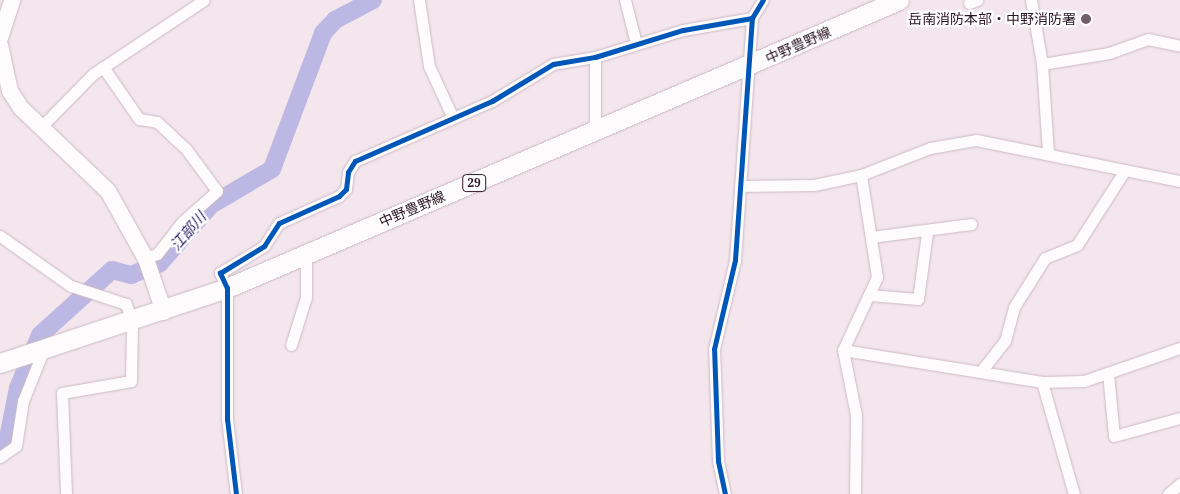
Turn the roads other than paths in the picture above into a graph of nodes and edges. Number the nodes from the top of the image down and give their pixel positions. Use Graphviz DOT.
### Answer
graph roads {
  1 [pos="12,0"];
  2 [pos="204,0"];
  3 [pos="419,0"];
  4 [pos="625,0"];
  5 [pos="763,0"];
  6 [pos="899,0"];
  7 [pos="1031,0"];
  8 [pos="752,18"];
  9 [pos="0,38"];
  10 [pos="636,43"];
  11 [pos="0,46"];
  12 [pos="1180,46"];
  13 [pos="595,57"];
  14 [pos="1042,64"];
  15 [pos="748,67"];
  16 [pos="103,68"];
  17 [pos="452,116"];
  18 [pos="41,127"];
  19 [pos="595,132"];
  20 [pos="1048,153"];
  21 [pos="1125,170"];
  22 [pos="861,175"];
  23 [pos="1180,180"];
  24 [pos="740,186"];
  25 [pos="971,224"];
  26 [pos="927,232"];
  27 [pos="0,236"];
  28 [pos="871,237"];
  29 [pos="306,255"];
  30 [pos="146,258"];
  31 [pos="227,288"];
  32 [pos="869,295"];
  33 [pos="164,312"];
  34 [pos="132,323"];
  35 [pos="291,345"];
  36 [pos="1180,348"];
  37 [pos="843,350"];
  38 [pos="43,352"];
  39 [pos="0,363"];
  40 [pos="982,370"];
  41 [pos="1108,373"];
  42 [pos="1042,382"];
  43 [pos="1180,418"];
  44 [pos="0,457"];
  45 [pos="1180,484"];
  46 [pos="66,494"];
  47 [pos="236,494"];
  48 [pos="725,494"];
  49 [pos="855,494"];
  50 [pos="1074,494"];
  51 [pos="1168,494"];
  1 -- 9 [label="street"];
  2 -- 16 [label="street"];
  3 -- 17 [label="street"];
  4 -- 10 [label="street"];
  5 -- 8 [label="street"];
  6 -- 15 [label="main road, 中野豊野線 / 29"];
  7 -- 14 [label="street"];
  8 -- 10 [label="street"];
  8 -- 15 [label="street"];
  10 -- 13 [label="street"];
  11 -- 18 [label="street"];
  12 -- 14 [label="street"];
  13 -- 17 [label="street"];
  13 -- 19 [label="street"];
  14 -- 20 [label="street"];
  15 -- 19 [label="main road, 中野豊野線 / 29"];
  15 -- 24 [label="street"];
  16 -- 18 [label="street"];
  16 -- 30 [label="street"];
  17 -- 31 [label="street"];
  18 -- 30 [label="street"];
  19 -- 29 [label="main road, 中野豊野線 / 29"];
  20 -- 21 [label="street"];
  20 -- 22 [label="street"];
  21 -- 23 [label="street"];
  21 -- 40 [label="street"];
  22 -- 24 [label="street"];
  22 -- 28 [label="street"];
  24 -- 48 [label="street"];
  25 -- 26 [label="street"];
  26 -- 28 [label="street"];
  26 -- 32 [label="street"];
  27 -- 34 [label="street"];
  28 -- 32 [label="street"];
  29 -- 31 [label="main road, 中野豊野線 / 29"];
  29 -- 35 [label="street"];
  30 -- 33 [label="street"];
  31 -- 33 [label="main road, 中野豊野線 / 29"];
  31 -- 47 [label="street"];
  32 -- 37 [label="street"];
  33 -- 34 [label="main road, 中野豊野線 / 29"];
  34 -- 38 [label="main road, 中野豊野線 / 29"];
  34 -- 46 [label="street"];
  36 -- 41 [label="street"];
  37 -- 40 [label="street"];
  37 -- 49 [label="street"];
  38 -- 39 [label="main road, 中野豊野線 / 29"];
  38 -- 44 [label="street"];
  40 -- 42 [label="street"];
  41 -- 42 [label="street"];
  41 -- 43 [label="street"];
  42 -- 50 [label="street"];
  45 -- 51 [label="street"];
}
